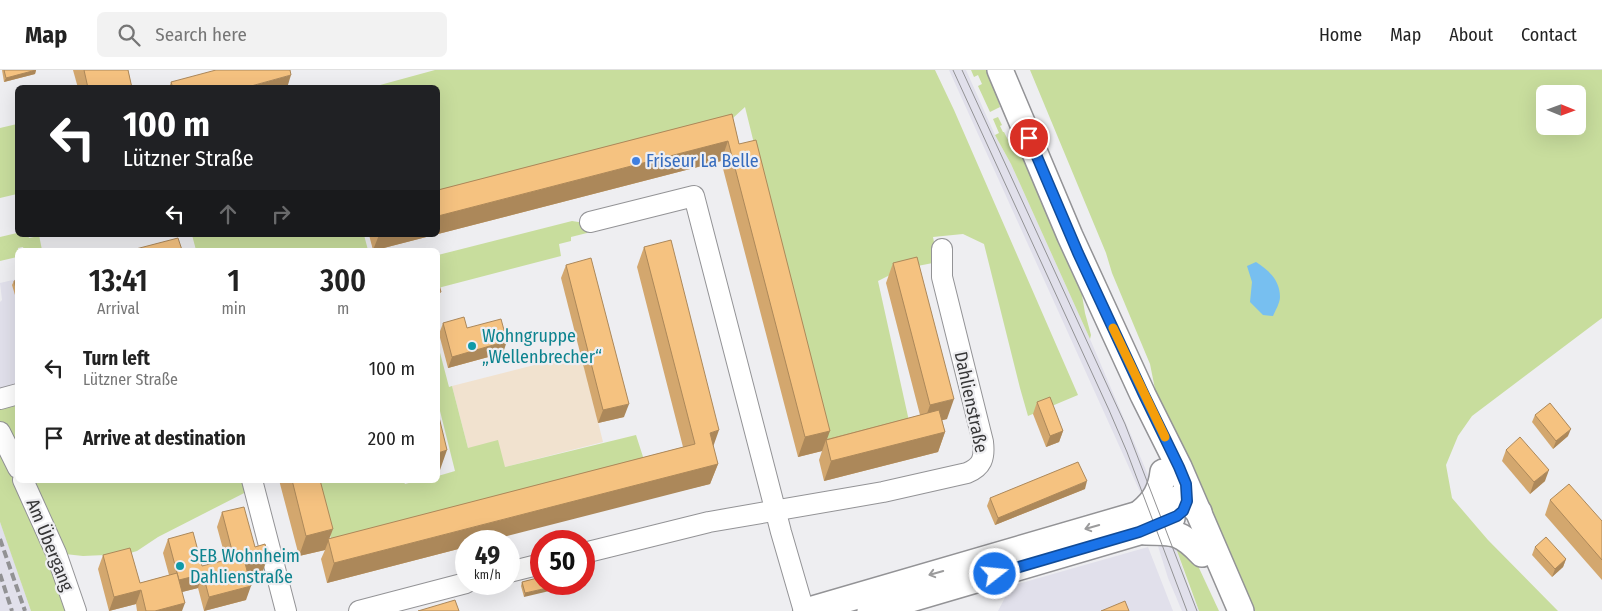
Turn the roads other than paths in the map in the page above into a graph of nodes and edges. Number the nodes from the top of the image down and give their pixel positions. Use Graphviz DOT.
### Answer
graph roads {
  1 [pos="1000,70"];
  2 [pos="590,222"];
  3 [pos="1070,236"];
  4 [pos="942,249"];
  5 [pos="15,395"];
  6 [pos="0,399"];
  7 [pos="0,432"];
  8 [pos="15,462"];
  9 [pos="1163,472"];
  10 [pos="24,483"];
  11 [pos="253,483"];
  12 [pos="1186,502"];
  13 [pos="775,509"];
  14 [pos="1139,523"];
  15 [pos="595,550"];
  16 [pos="1202,554"];
  17 [pos="455,586"];
  18 [pos="76,611"];
  19 [pos="286,611"];
  20 [pos="359,611"];
  21 [pos="805,611"];
  22 [pos="870,611"];
  23 [pos="1227,611"];
  24 [pos="1241,611"];
  1 -- 3 [label="main road"];
  2 -- 13 [label="street"];
  3 -- 9 [label="main road"];
  3 -- 12 [label="main road"];
  4 -- 13 [label="street, Dahlienstraße"];
  5 -- 6 [label="street"];
  7 -- 8 [label="street"];
  9 -- 12 [label="main road"];
  9 -- 14 [label="main road"];
  10 -- 18 [label="street, Am Übergang"];
  11 -- 19 [label="street"];
  12 -- 14 [label="main road"];
  12 -- 16 [label="main road"];
  12 -- 24 [label="main road"];
  13 -- 15 [label="street, Dahlienstraße"];
  13 -- 21 [label="street"];
  14 -- 16 [label="main road"];
  14 -- 21 [label="main road, one-way"];
  14 -- 22 [label="main road"];
  16 -- 23 [label="main road"];
  17 -- 20 [label="street"];
}
